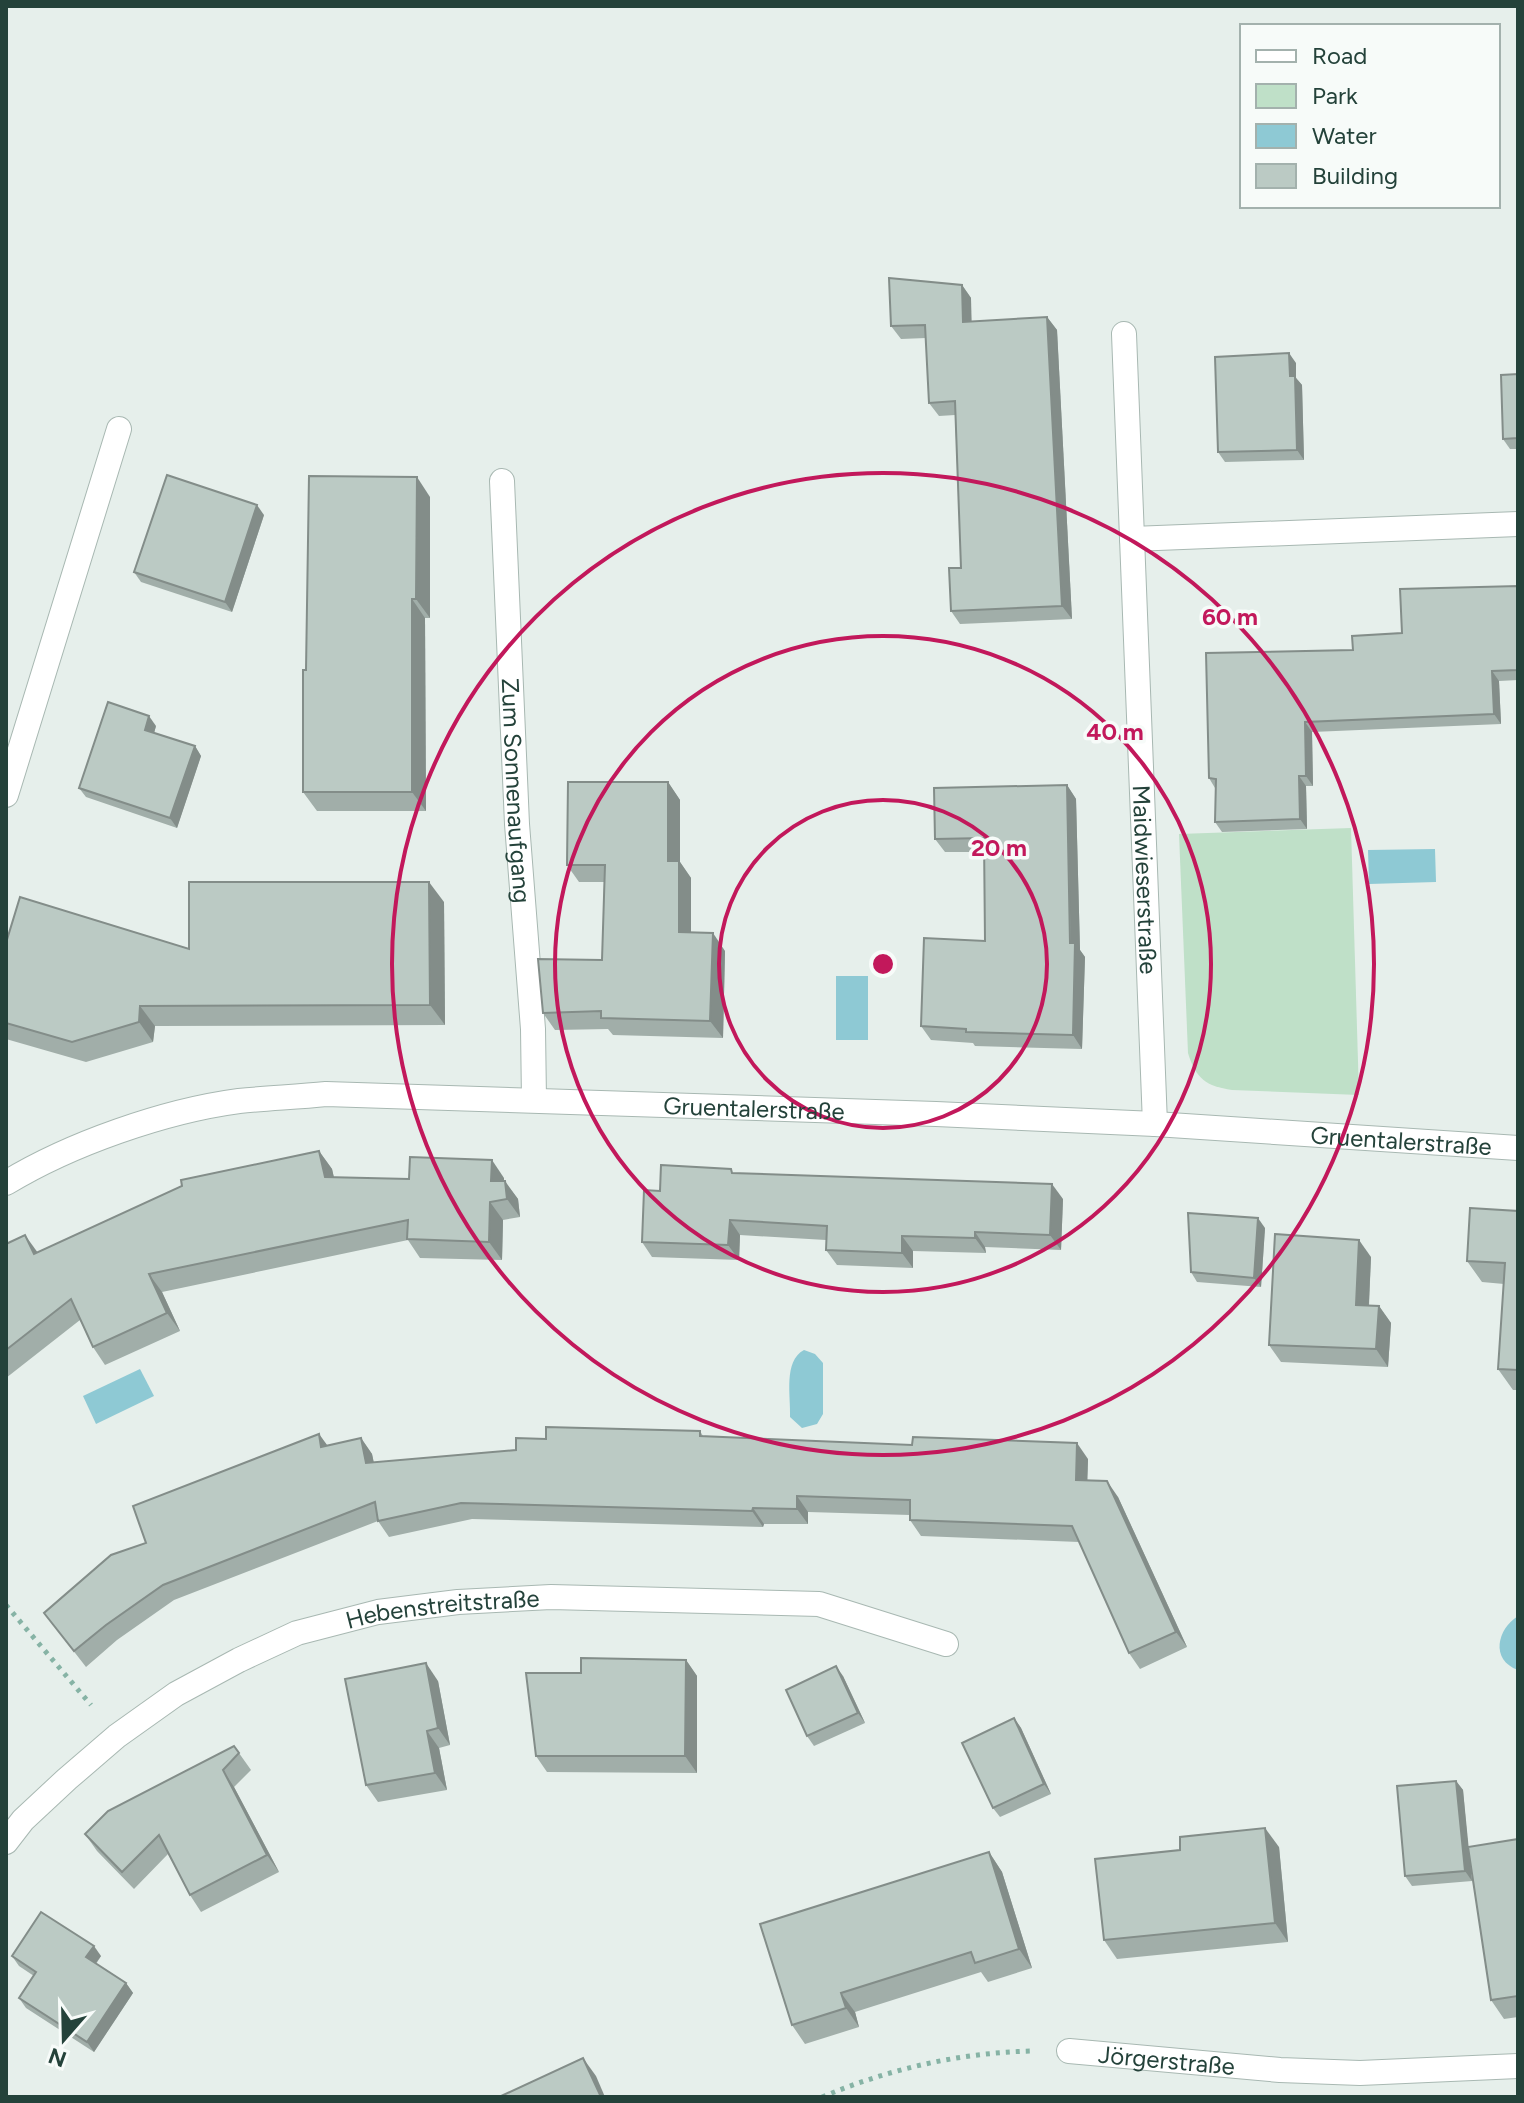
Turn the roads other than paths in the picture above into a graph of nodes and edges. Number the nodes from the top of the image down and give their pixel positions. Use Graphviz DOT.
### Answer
graph roads {
  1 [pos="1124,334"];
  2 [pos="119,429"];
  3 [pos="502,481"];
  4 [pos="1518,524"];
  5 [pos="1132,539"];
  6 [pos="6,795"];
  7 [pos="534,1100"];
  8 [pos="1155,1124"];
  9 [pos="1518,1148"];
  10 [pos="6,1183"];
  11 [pos="946,1644"];
  12 [pos="6,1842"];
  13 [pos="1069,2051"];
  14 [pos="1518,2066"];
  1 -- 5 [label="street, Maidwieserstraße"];
  2 -- 6 [label="street"];
  3 -- 7 [label="street, Zum Sonnenaufgang"];
  4 -- 5 [label="street"];
  5 -- 8 [label="street, Maidwieserstraße"];
  7 -- 8 [label="street, Gruentalerstraße"];
  7 -- 10 [label="street, Gruentalerstraße"];
  8 -- 9 [label="street, Gruentalerstraße"];
  11 -- 12 [label="street, Hebenstreitstraße"];
  13 -- 14 [label="street, Jörgerstraße"];
}
